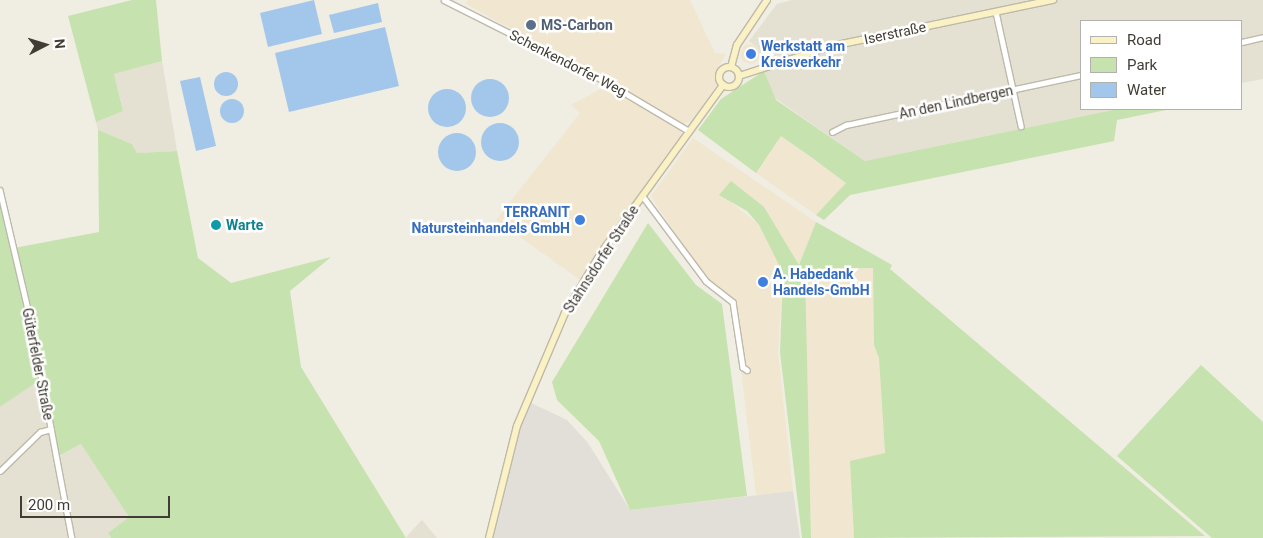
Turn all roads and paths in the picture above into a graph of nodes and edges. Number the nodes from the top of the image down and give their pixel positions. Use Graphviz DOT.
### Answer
graph roads {
  1 [pos="444,0"];
  2 [pos="767,0"];
  3 [pos="1054,0"];
  4 [pos="996,12"];
  5 [pos="1263,37"];
  6 [pos="1243,42"];
  7 [pos="731,67"];
  8 [pos="1080,75"];
  9 [pos="739,76"];
  10 [pos="723,85"];
  11 [pos="1013,90"];
  12 [pos="1021,126"];
  13 [pos="689,131"];
  14 [pos="832,132"];
  15 [pos="0,190"];
  16 [pos="642,195"];
  17 [pos="747,370"];
  18 [pos="51,429"];
  19 [pos="0,471"];
  20 [pos="72,538"];
  21 [pos="489,538"];
  1 -- 13 [label="street, Schenkendorfer Weg"];
  2 -- 7 [label="street"];
  3 -- 4 [label="street, Iserstraße"];
  4 -- 9 [label="street, Iserstraße"];
  4 -- 11 [label="street"];
  5 -- 6 [label="street"];
  7 -- 9 [label="street"];
  7 -- 10 [label="street"];
  8 -- 11 [label="street, An den Lindbergen"];
  9 -- 10 [label="street"];
  10 -- 13 [label="street, Stahnsdorfer Straße"];
  11 -- 12 [label="street"];
  11 -- 14 [label="street, An den Lindbergen"];
  13 -- 16 [label="street, Stahnsdorfer Straße"];
  15 -- 18 [label="street, Güterfelder Straße"];
  16 -- 17 [label="street"];
  16 -- 21 [label="street, Stahnsdorfer Straße"];
  18 -- 19 [label="street"];
  18 -- 20 [label="street, Güterfelder Straße"];
}
